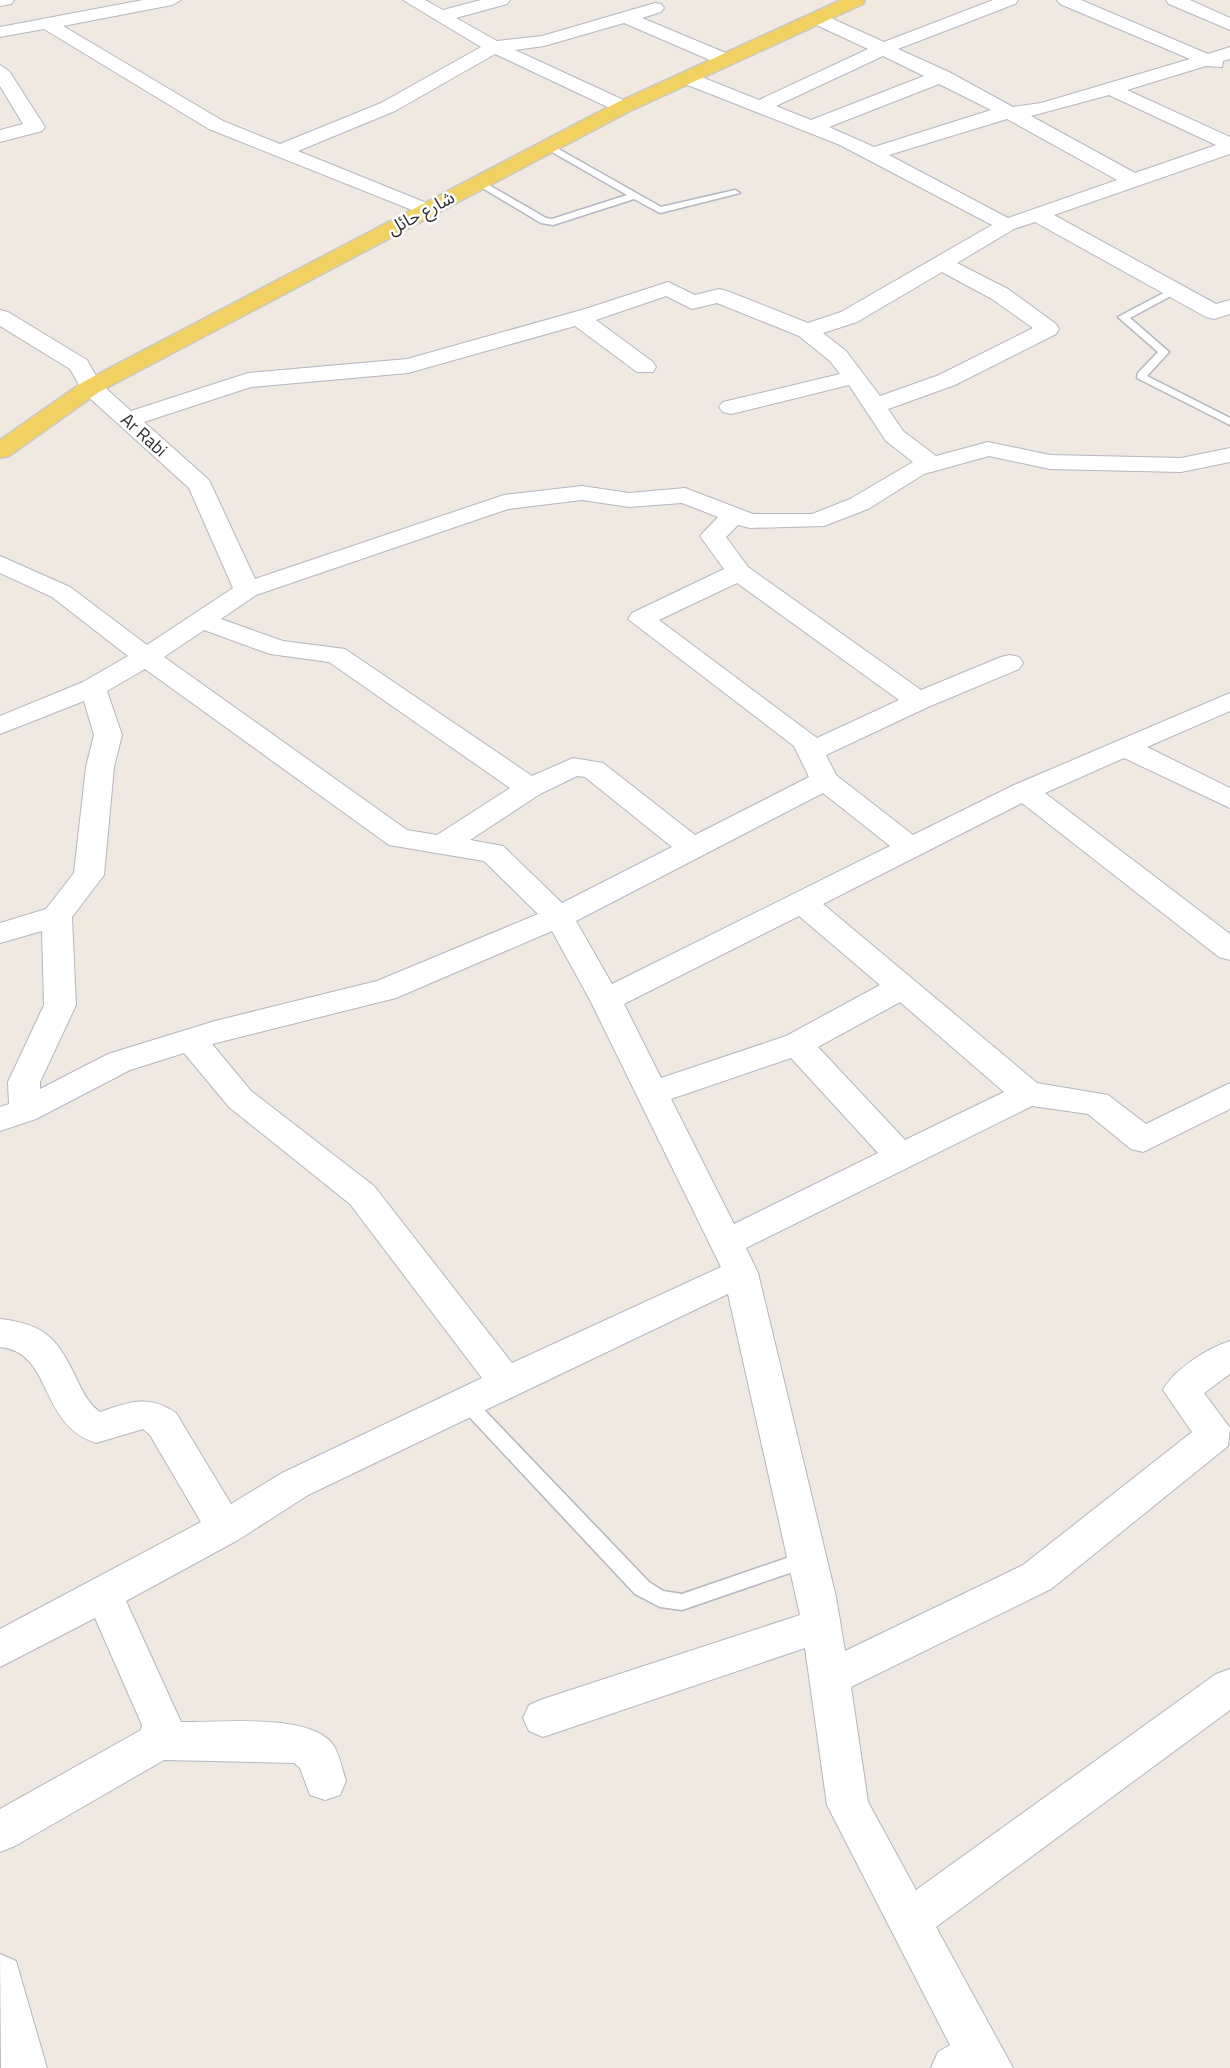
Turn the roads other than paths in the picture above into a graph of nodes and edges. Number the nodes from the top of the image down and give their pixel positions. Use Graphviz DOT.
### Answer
graph roads {
  1 [pos="5,0"];
  2 [pos="172,0"];
  3 [pos="412,0"];
  4 [pos="501,0"];
  5 [pos="643,0"];
  6 [pos="856,0"];
  7 [pos="1008,0"];
  8 [pos="1066,0"];
  9 [pos="1175,0"];
  10 [pos="0,1"];
  11 [pos="1114,4"];
  12 [pos="1093,12"];
  13 [pos="441,16"];
  14 [pos="627,18"];
  15 [pos="816,18"];
  16 [pos="46,23"];
  17 [pos="1230,26"];
  18 [pos="0,32"];
  19 [pos="494,47"];
  20 [pos="885,48"];
  21 [pos="1230,53"];
  22 [pos="726,60"];
  23 [pos="1208,60"];
  24 [pos="1230,69"];
  25 [pos="0,71"];
  26 [pos="942,76"];
  27 [pos="687,78"];
  28 [pos="1110,89"];
  29 [pos="623,107"];
  30 [pos="759,107"];
  31 [pos="1012,112"];
  32 [pos="811,127"];
  33 [pos="0,136"];
  34 [pos="548,146"];
  35 [pos="1230,146"];
  36 [pos="280,151"];
  37 [pos="873,154"];
  38 [pos="1134,181"];
  39 [pos="479,183"];
  40 [pos="735,193"];
  41 [pos="633,196"];
  42 [pos="428,210"];
  43 [pos="1036,214"];
  44 [pos="1007,225"];
  45 [pos="941,262"];
  46 [pos="1175,291"];
  47 [pos="1230,307"];
  48 [pos="0,317"];
  49 [pos="579,318"];
  50 [pos="807,331"];
  51 [pos="645,367"];
  52 [pos="855,377"];
  53 [pos="91,387"];
  54 [pos="875,406"];
  55 [pos="731,407"];
  56 [pos="128,420"];
  57 [pos="1230,422"];
  58 [pos="0,451"];
  59 [pos="1227,459"];
  60 [pos="932,465"];
  61 [pos="735,515"];
  62 [pos="1,566"];
  63 [pos="739,572"];
  64 [pos="247,590"];
  65 [pos="201,620"];
  66 [pos="146,657"];
  67 [pos="1010,663"];
  68 [pos="93,688"];
  69 [pos="918,701"];
  70 [pos="1230,701"];
  71 [pos="0,726"];
  72 [pos="1125,747"];
  73 [pos="810,752"];
  74 [pos="825,780"];
  75 [pos="530,788"];
  76 [pos="1024,791"];
  77 [pos="1230,799"];
  78 [pos="441,845"];
  79 [pos="692,848"];
  80 [pos="911,848"];
  81 [pos="802,902"];
  82 [pos="57,916"];
  83 [pos="559,917"];
  84 [pos="0,933"];
  85 [pos="1230,950"];
  86 [pos="903,987"];
  87 [pos="606,1000"];
  88 [pos="190,1040"];
  89 [pos="797,1044"];
  90 [pos="652,1093"];
  91 [pos="1028,1094"];
  92 [pos="1230,1095"];
  93 [pos="13,1115"];
  94 [pos="901,1157"];
  95 [pos="734,1258"];
  96 [pos="0,1333"];
  97 [pos="1230,1355"];
  98 [pos="507,1383"];
  99 [pos="466,1402"];
  100 [pos="225,1528"];
  101 [pos="807,1559"];
  102 [pos="105,1595"];
  103 [pos="821,1625"];
  104 [pos="0,1649"];
  105 [pos="829,1678"];
  106 [pos="1230,1687"];
  107 [pos="543,1718"];
  108 [pos="159,1741"];
  109 [pos="325,1781"];
  110 [pos="0,1832"];
  111 [pos="909,1921"];
  112 [pos="0,1976"];
  113 [pos="974,2063"];
  114 [pos="24,2068"];
  1 -- 10 [label="street"];
  2 -- 16 [label="street"];
  3 -- 13 [label="street"];
  4 -- 13 [label="street"];
  5 -- 14 [label="street"];
  6 -- 15 [label="main road, شارع حائل"];
  7 -- 20 [label="street"];
  8 -- 12 [label="street"];
  9 -- 17 [label="street"];
  11 -- 12 [label="street"];
  12 -- 23 [label="street"];
  13 -- 19 [label="street"];
  14 -- 19 [label="street"];
  14 -- 22 [label="street"];
  15 -- 20 [label="street"];
  15 -- 22 [label="main road, شارع حائل"];
  16 -- 18 [label="street"];
  16 -- 36 [label="street"];
  19 -- 29 [label="street"];
  19 -- 36 [label="street"];
  20 -- 26 [label="street"];
  20 -- 30 [label="street"];
  21 -- 23 [label="street"];
  22 -- 27 [label="main road, شارع حائل"];
  23 -- 24 [label="street"];
  23 -- 28 [label="street"];
  25 -- 33 [label="street"];
  26 -- 31 [label="street"];
  26 -- 32 [label="street"];
  27 -- 29 [label="main road, شارع حائل"];
  27 -- 30 [label="street"];
  28 -- 31 [label="street"];
  28 -- 35 [label="street"];
  29 -- 34 [label="main road, شارع حائل"];
  30 -- 32 [label="street"];
  31 -- 37 [label="street"];
  31 -- 38 [label="street"];
  32 -- 37 [label="street"];
  34 -- 39 [label="main road, شارع حائل"];
  34 -- 41 [label="lane"];
  35 -- 38 [label="street"];
  36 -- 42 [label="street"];
  37 -- 44 [label="street"];
  38 -- 43 [label="street"];
  39 -- 41 [label="lane"];
  39 -- 42 [label="main road, شارع حائل"];
  40 -- 41 [label="lane"];
  42 -- 53 [label="main road, شارع حائل"];
  43 -- 44 [label="street"];
  43 -- 46 [label="street"];
  44 -- 45 [label="street"];
  45 -- 50 [label="street"];
  45 -- 54 [label="street"];
  46 -- 47 [label="street"];
  46 -- 57 [label="lane"];
  48 -- 53 [label="street, Ar Rabi"];
  49 -- 50 [label="street"];
  49 -- 51 [label="street"];
  49 -- 56 [label="street"];
  50 -- 52 [label="street"];
  52 -- 54 [label="street"];
  52 -- 55 [label="street"];
  53 -- 56 [label="street, Ar Rabi"];
  53 -- 58 [label="main road, شارع حائل"];
  54 -- 60 [label="street"];
  56 -- 64 [label="street, Ar Rabi"];
  59 -- 60 [label="street"];
  60 -- 61 [label="street"];
  61 -- 63 [label="street"];
  61 -- 64 [label="street"];
  62 -- 66 [label="street"];
  63 -- 69 [label="street"];
  63 -- 73 [label="street"];
  64 -- 65 [label="street"];
  65 -- 66 [label="street"];
  65 -- 75 [label="street"];
  66 -- 68 [label="street"];
  66 -- 78 [label="street"];
  67 -- 69 [label="street"];
  68 -- 71 [label="street"];
  68 -- 82 [label="street"];
  69 -- 73 [label="street"];
  70 -- 72 [label="street"];
  72 -- 76 [label="street"];
  72 -- 77 [label="street"];
  73 -- 74 [label="street"];
  74 -- 79 [label="street"];
  74 -- 80 [label="street"];
  75 -- 78 [label="street"];
  75 -- 79 [label="street"];
  76 -- 80 [label="street"];
  76 -- 85 [label="street"];
  78 -- 83 [label="street"];
  79 -- 83 [label="street"];
  80 -- 81 [label="street"];
  81 -- 86 [label="street"];
  81 -- 87 [label="street"];
  82 -- 84 [label="street"];
  82 -- 93 [label="street"];
  83 -- 87 [label="street"];
  83 -- 88 [label="street"];
  86 -- 89 [label="street"];
  86 -- 91 [label="street"];
  87 -- 90 [label="street"];
  88 -- 93 [label="street"];
  88 -- 98 [label="street"];
  89 -- 90 [label="street"];
  89 -- 94 [label="street"];
  90 -- 95 [label="street"];
  91 -- 92 [label="street"];
  91 -- 94 [label="street"];
  94 -- 95 [label="street"];
  95 -- 98 [label="street"];
  95 -- 101 [label="street"];
  96 -- 100 [label="street"];
  97 -- 105 [label="street"];
  98 -- 99 [label="street"];
  99 -- 100 [label="street"];
  99 -- 101 [label="lane"];
  100 -- 102 [label="street"];
  101 -- 103 [label="street"];
  102 -- 104 [label="street"];
  102 -- 108 [label="street"];
  103 -- 105 [label="street"];
  103 -- 107 [label="street"];
  105 -- 111 [label="street"];
  106 -- 111 [label="street"];
  108 -- 109 [label="street"];
  108 -- 110 [label="street"];
  111 -- 113 [label="street"];
  112 -- 114 [label="street"];
}
